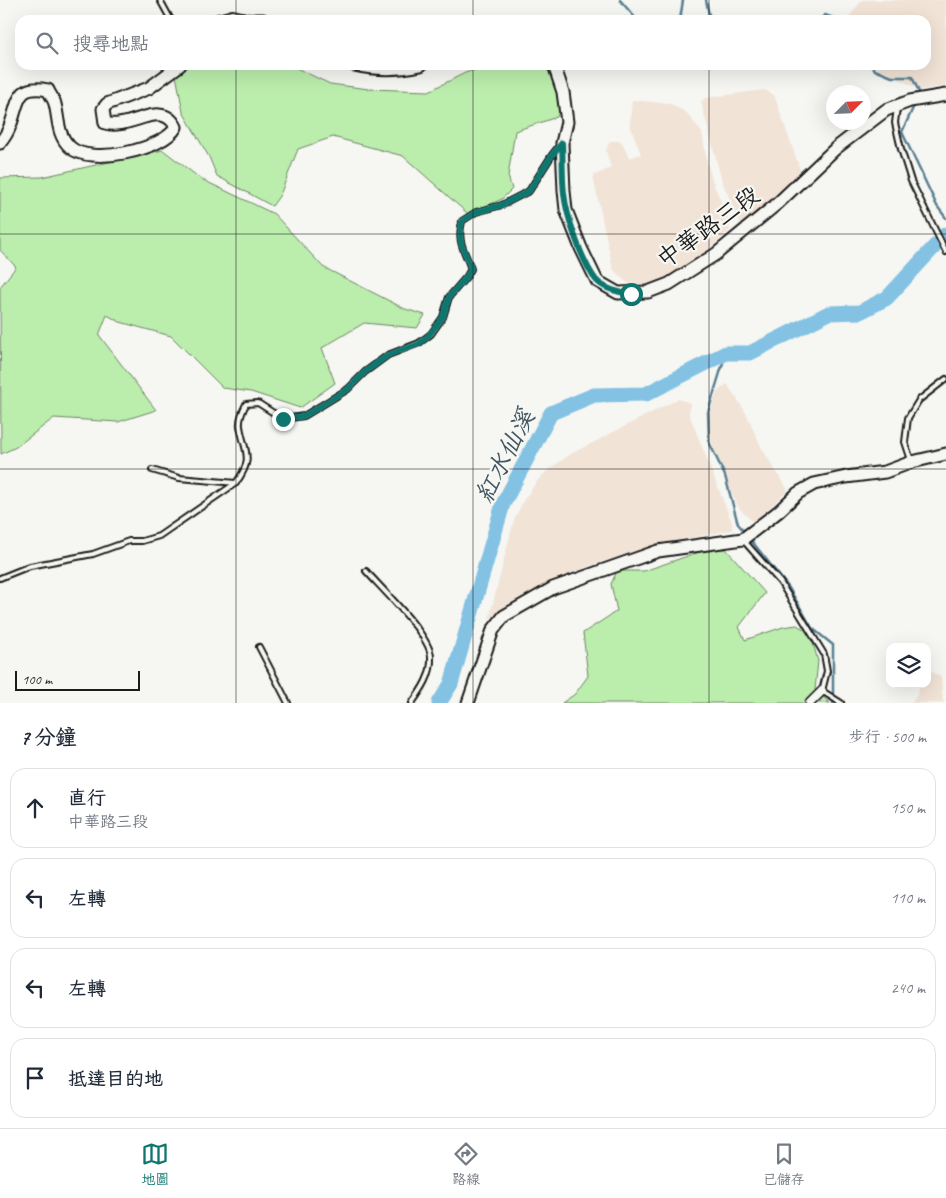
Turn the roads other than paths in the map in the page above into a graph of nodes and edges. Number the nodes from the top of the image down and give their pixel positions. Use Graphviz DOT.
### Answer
graph roads {
  1 [pos="160,0"];
  2 [pos="168,15"];
  3 [pos="225,15"];
  4 [pos="240,15"];
  5 [pos="173,70"];
  6 [pos="556,70"];
  7 [pos="946,95"];
  8 [pos="897,105"];
  9 [pos="0,143"];
  10 [pos="562,143"];
  11 [pos="946,252"];
  12 [pos="946,379"];
  13 [pos="946,454"];
  14 [pos="912,462"];
  15 [pos="152,470"];
  16 [pos="236,483"];
  17 [pos="746,537"];
  18 [pos="366,571"];
  19 [pos="0,578"];
  20 [pos="259,647"];
  21 [pos="825,693"];
  22 [pos="288,703"];
  23 [pos="412,703"];
  24 [pos="468,703"];
  25 [pos="810,703"];
  26 [pos="840,703"];
  1 -- 2 [label="lane"];
  3 -- 4 [label="lane"];
  5 -- 9 [label="main road"];
  6 -- 10 [label="main road, 中華路三段"];
  7 -- 8 [label="main road, 中華路三段"];
  8 -- 10 [label="main road, 中華路三段"];
  8 -- 11 [label="lane"];
  10 -- 16 [label="lane"];
  12 -- 14 [label="lane"];
  13 -- 14 [label="main road"];
  14 -- 17 [label="main road"];
  15 -- 16 [label="lane"];
  16 -- 19 [label="lane"];
  17 -- 21 [label="lane"];
  17 -- 24 [label="main road"];
  18 -- 23 [label="lane"];
  20 -- 22 [label="lane"];
  21 -- 25 [label="street"];
  21 -- 26 [label="lane"];
}
